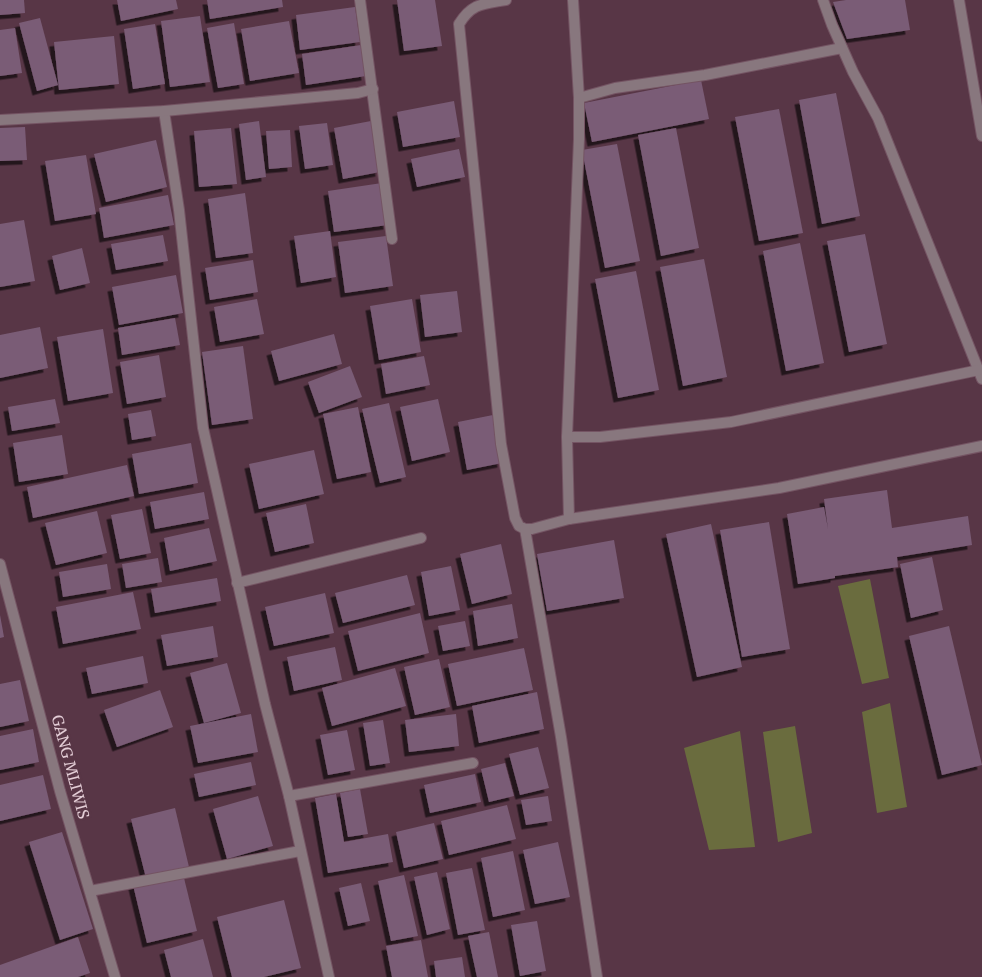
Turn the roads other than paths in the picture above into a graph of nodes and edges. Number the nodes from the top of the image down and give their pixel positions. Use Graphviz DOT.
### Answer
graph roads {
  1 [pos="360,0"];
  2 [pos="506,0"];
  3 [pos="572,0"];
  4 [pos="823,0"];
  5 [pos="959,0"];
  6 [pos="842,48"];
  7 [pos="373,89"];
  8 [pos="579,98"];
  9 [pos="164,111"];
  10 [pos="0,120"];
  11 [pos="982,136"];
  12 [pos="392,239"];
  13 [pos="980,375"];
  14 [pos="567,437"];
  15 [pos="982,446"];
  16 [pos="569,519"];
  17 [pos="525,529"];
  18 [pos="421,538"];
  19 [pos="0,564"];
  20 [pos="238,583"];
  21 [pos="473,763"];
  22 [pos="289,796"];
  23 [pos="300,850"];
  24 [pos="90,891"];
  25 [pos="115,977"];
  26 [pos="329,977"];
  27 [pos="597,977"];
  1 -- 7 [label="street"];
  2 -- 17 [label="street"];
  3 -- 8 [label="street"];
  4 -- 6 [label="street"];
  5 -- 11 [label="street"];
  6 -- 8 [label="street"];
  6 -- 13 [label="street"];
  7 -- 9 [label="street"];
  7 -- 12 [label="street"];
  8 -- 14 [label="street"];
  9 -- 10 [label="street"];
  9 -- 20 [label="street"];
  13 -- 14 [label="street"];
  14 -- 16 [label="street"];
  15 -- 16 [label="street"];
  16 -- 17 [label="street"];
  17 -- 27 [label="street"];
  18 -- 20 [label="street"];
  19 -- 24 [label="street, GANG MLIWIS"];
  20 -- 22 [label="street"];
  21 -- 22 [label="street"];
  22 -- 23 [label="street"];
  23 -- 24 [label="street"];
  23 -- 26 [label="street"];
  24 -- 25 [label="street, GANG MLIWIS"];
}
